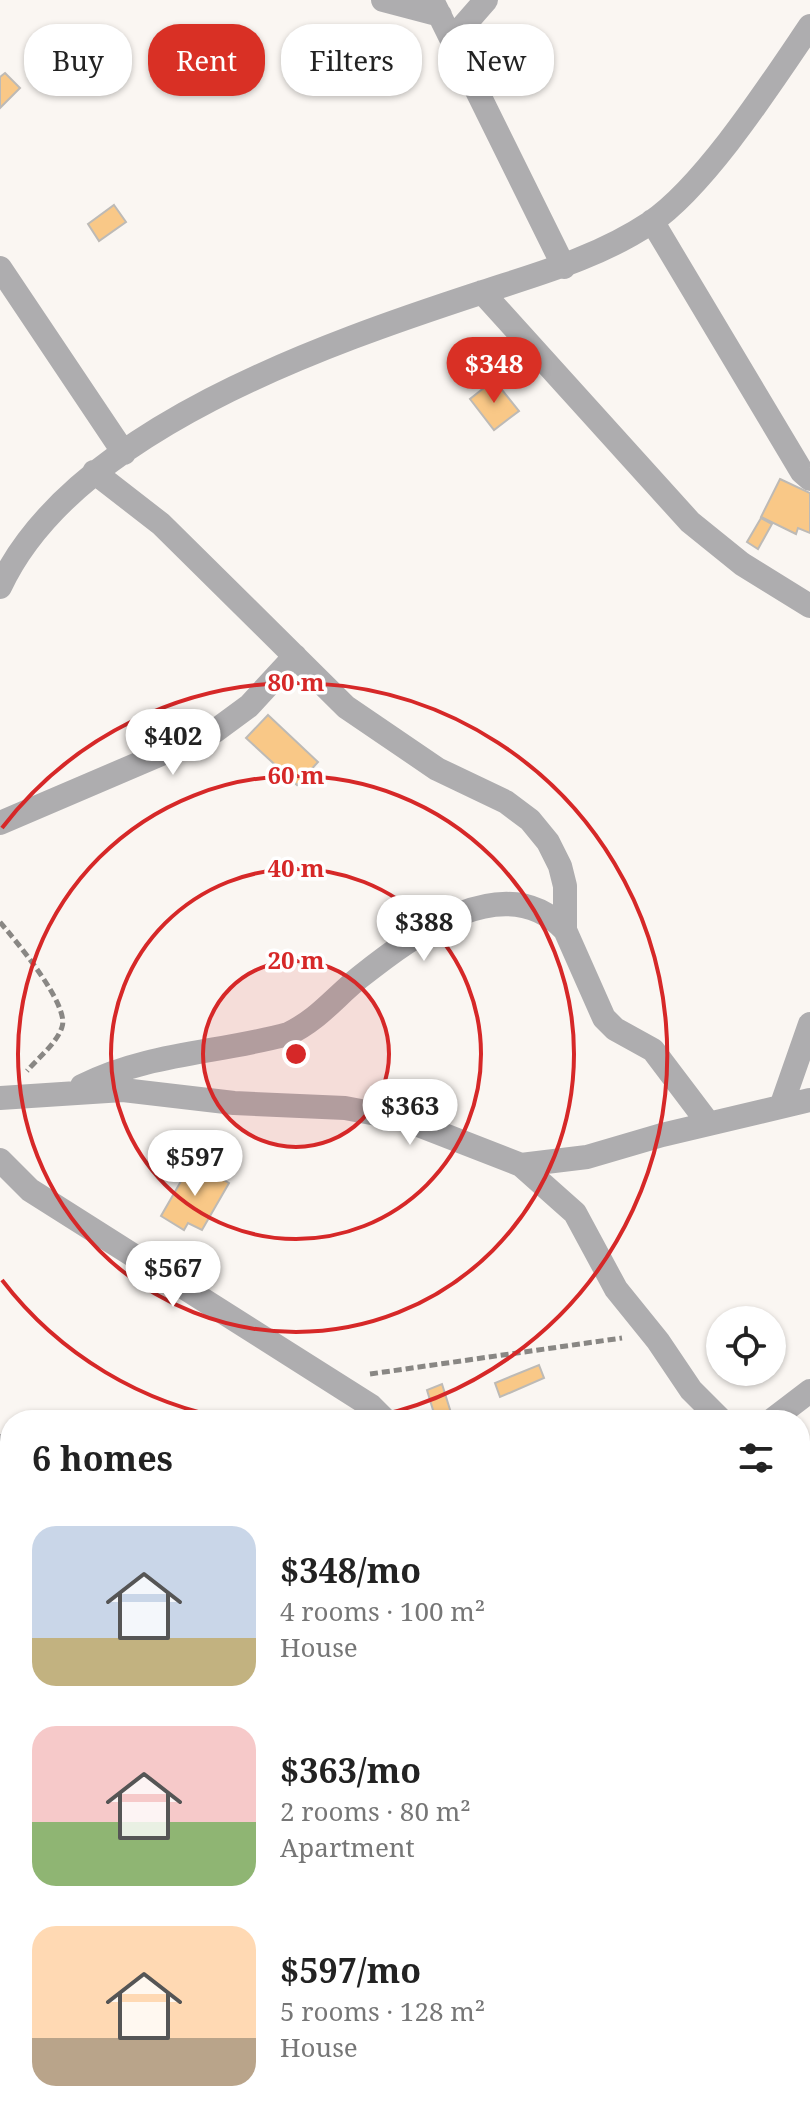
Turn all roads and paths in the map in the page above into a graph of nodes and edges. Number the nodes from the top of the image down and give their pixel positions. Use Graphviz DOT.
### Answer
graph roads {
  1 [pos="383,0"];
  2 [pos="486,0"];
  3 [pos="436,7"];
  4 [pos="465,24"];
  5 [pos="810,26"];
  6 [pos="480,96"];
  7 [pos="652,221"];
  8 [pos="564,267"];
  9 [pos="0,268"];
  10 [pos="482,292"];
  11 [pos="124,453"];
  12 [pos="94,472"];
  13 [pos="810,479"];
  14 [pos="0,587"];
  15 [pos="810,606"];
  16 [pos="295,656"];
  17 [pos="0,823"];
  18 [pos="0,922"];
  19 [pos="565,930"];
  20 [pos="810,1024"];
  21 [pos="69,1093"];
  22 [pos="1,1098"];
  23 [pos="810,1100"];
  24 [pos="782,1104"];
  25 [pos="709,1124"];
  26 [pos="0,1160"];
  27 [pos="521,1165"];
  28 [pos="653,1334"];
  29 [pos="339,1385"];
  30 [pos="810,1391"];
  31 [pos="375,1410"];
  32 [pos="711,1410"];
  33 [pos="785,1410"];
  1 -- 3 [label="street"];
  2 -- 4 [label="street"];
  5 -- 7 [label="street"];
  6 -- 8 [label="street"];
  7 -- 8 [label="street"];
  7 -- 13 [label="street"];
  8 -- 10 [label="street"];
  9 -- 11 [label="street"];
  10 -- 11 [label="street"];
  10 -- 15 [label="street"];
  11 -- 12 [label="street"];
  12 -- 14 [label="street"];
  12 -- 16 [label="street"];
  16 -- 17 [label="street"];
  16 -- 19 [label="street"];
  18 -- 22 [label="path"];
  19 -- 21 [label="street"];
  19 -- 25 [label="street"];
  20 -- 24 [label="street"];
  21 -- 22 [label="street"];
  21 -- 27 [label="street"];
  23 -- 24 [label="street"];
  24 -- 25 [label="street"];
  25 -- 27 [label="street"];
  26 -- 29 [label="street"];
  27 -- 28 [label="street"];
  28 -- 29 [label="path"];
  28 -- 32 [label="street"];
  29 -- 31 [label="street"];
  30 -- 33 [label="street"];
}
